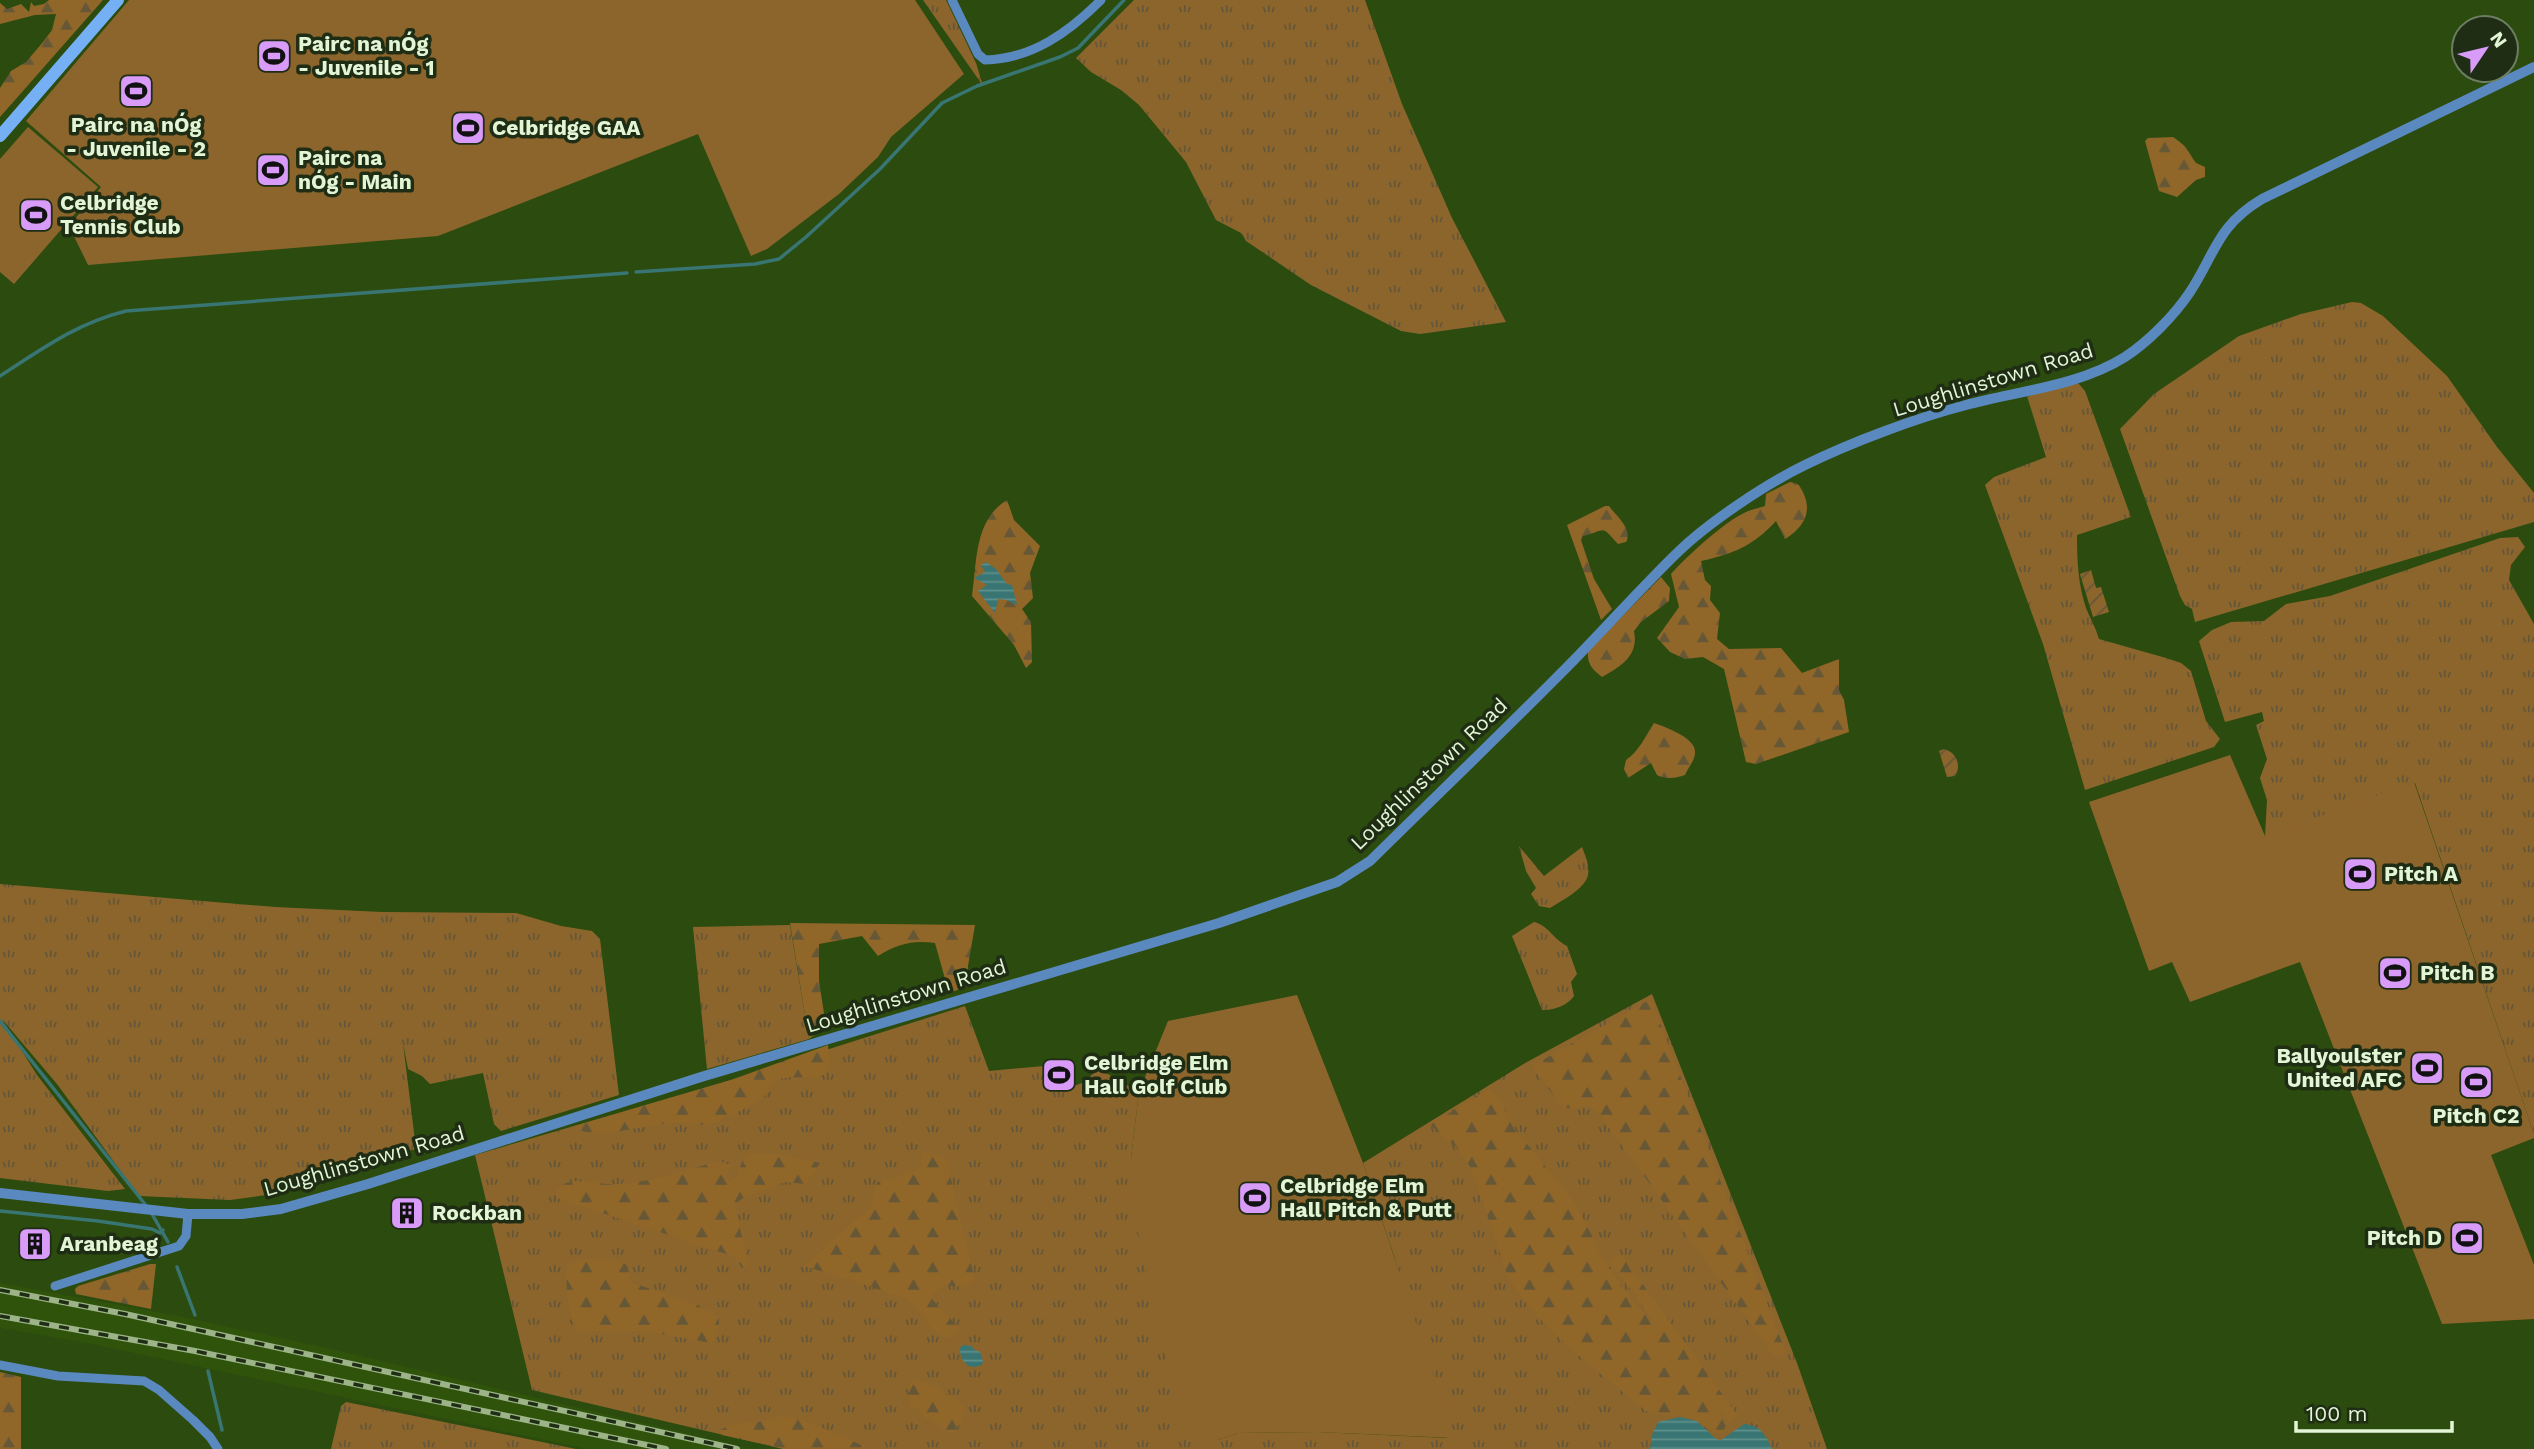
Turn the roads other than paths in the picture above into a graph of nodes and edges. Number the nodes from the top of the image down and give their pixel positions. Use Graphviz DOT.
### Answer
graph roads {
  1 [pos="118,0"];
  2 [pos="952,0"];
  3 [pos="1101,0"];
  4 [pos="2534,67"];
  5 [pos="0,136"];
  6 [pos="0,1193"];
  7 [pos="188,1214"];
  8 [pos="55,1286"];
  9 [pos="0,1365"];
  10 [pos="218,1449"];
  1 -- 5 [label="main road"];
  2 -- 3 [label="street"];
  4 -- 7 [label="street, Loughlinstown Road"];
  6 -- 7 [label="street, Loughlinstown Road"];
  7 -- 8 [label="street"];
  9 -- 10 [label="street"];
}
